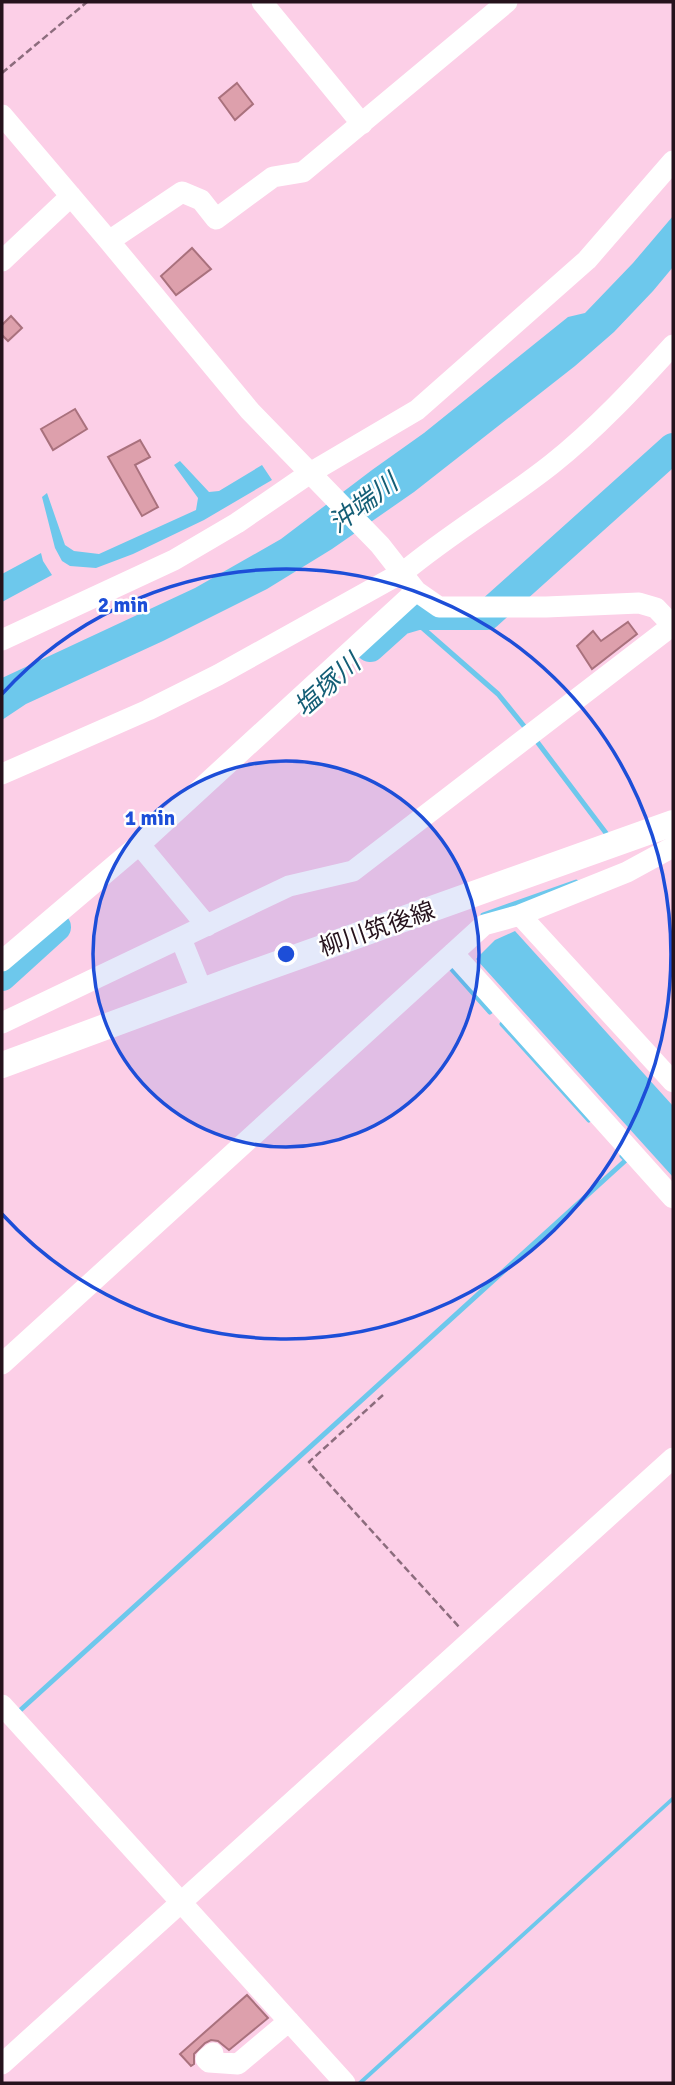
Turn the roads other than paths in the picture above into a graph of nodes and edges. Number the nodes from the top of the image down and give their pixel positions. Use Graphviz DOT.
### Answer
graph roads {
  1 [pos="262,2"];
  2 [pos="508,2"];
  3 [pos="2,115"];
  4 [pos="362,124"];
  5 [pos="673,160"];
  6 [pos="71,195"];
  7 [pos="109,240"];
  8 [pos="2,261"];
  9 [pos="673,345"];
  10 [pos="317,480"];
  11 [pos="401,573"];
  12 [pos="416,592"];
  13 [pos="673,625"];
  14 [pos="2,640"];
  15 [pos="2,774"];
  16 [pos="673,823"];
  17 [pos="139,845"];
  18 [pos="673,847"];
  19 [pos="520,915"];
  20 [pos="207,926"];
  21 [pos="181,939"];
  22 [pos="453,953"];
  23 [pos="2,961"];
  24 [pos="202,991"];
  25 [pos="2,1023"];
  26 [pos="2,1065"];
  27 [pos="673,1083"];
  28 [pos="673,1198"];
  29 [pos="3,1361"];
  30 [pos="673,1458"];
  31 [pos="2,1704"];
  32 [pos="182,1903"];
  33 [pos="289,2021"];
  34 [pos="213,2053"];
  35 [pos="2,2064"];
  36 [pos="345,2083"];
  1 -- 4 [label="street"];
  2 -- 4 [label="street"];
  3 -- 6 [label="street"];
  4 -- 7 [label="street"];
  5 -- 10 [label="street"];
  6 -- 7 [label="street"];
  6 -- 8 [label="street"];
  7 -- 10 [label="street"];
  9 -- 11 [label="street"];
  10 -- 11 [label="street"];
  10 -- 14 [label="street"];
  11 -- 12 [label="street"];
  11 -- 15 [label="street"];
  12 -- 13 [label="street"];
  12 -- 17 [label="street"];
  13 -- 20 [label="street"];
  16 -- 24 [label="main road, 柳川筑後線"];
  17 -- 20 [label="street"];
  17 -- 23 [label="street"];
  18 -- 19 [label="street"];
  19 -- 22 [label="street"];
  19 -- 27 [label="street"];
  20 -- 21 [label="street"];
  21 -- 24 [label="street"];
  21 -- 25 [label="street"];
  22 -- 28 [label="street"];
  22 -- 29 [label="street"];
  24 -- 26 [label="main road, 柳川筑後線"];
  30 -- 32 [label="street"];
  31 -- 32 [label="street"];
  32 -- 33 [label="street"];
  32 -- 35 [label="street"];
  33 -- 34 [label="street"];
  33 -- 36 [label="street"];
}
